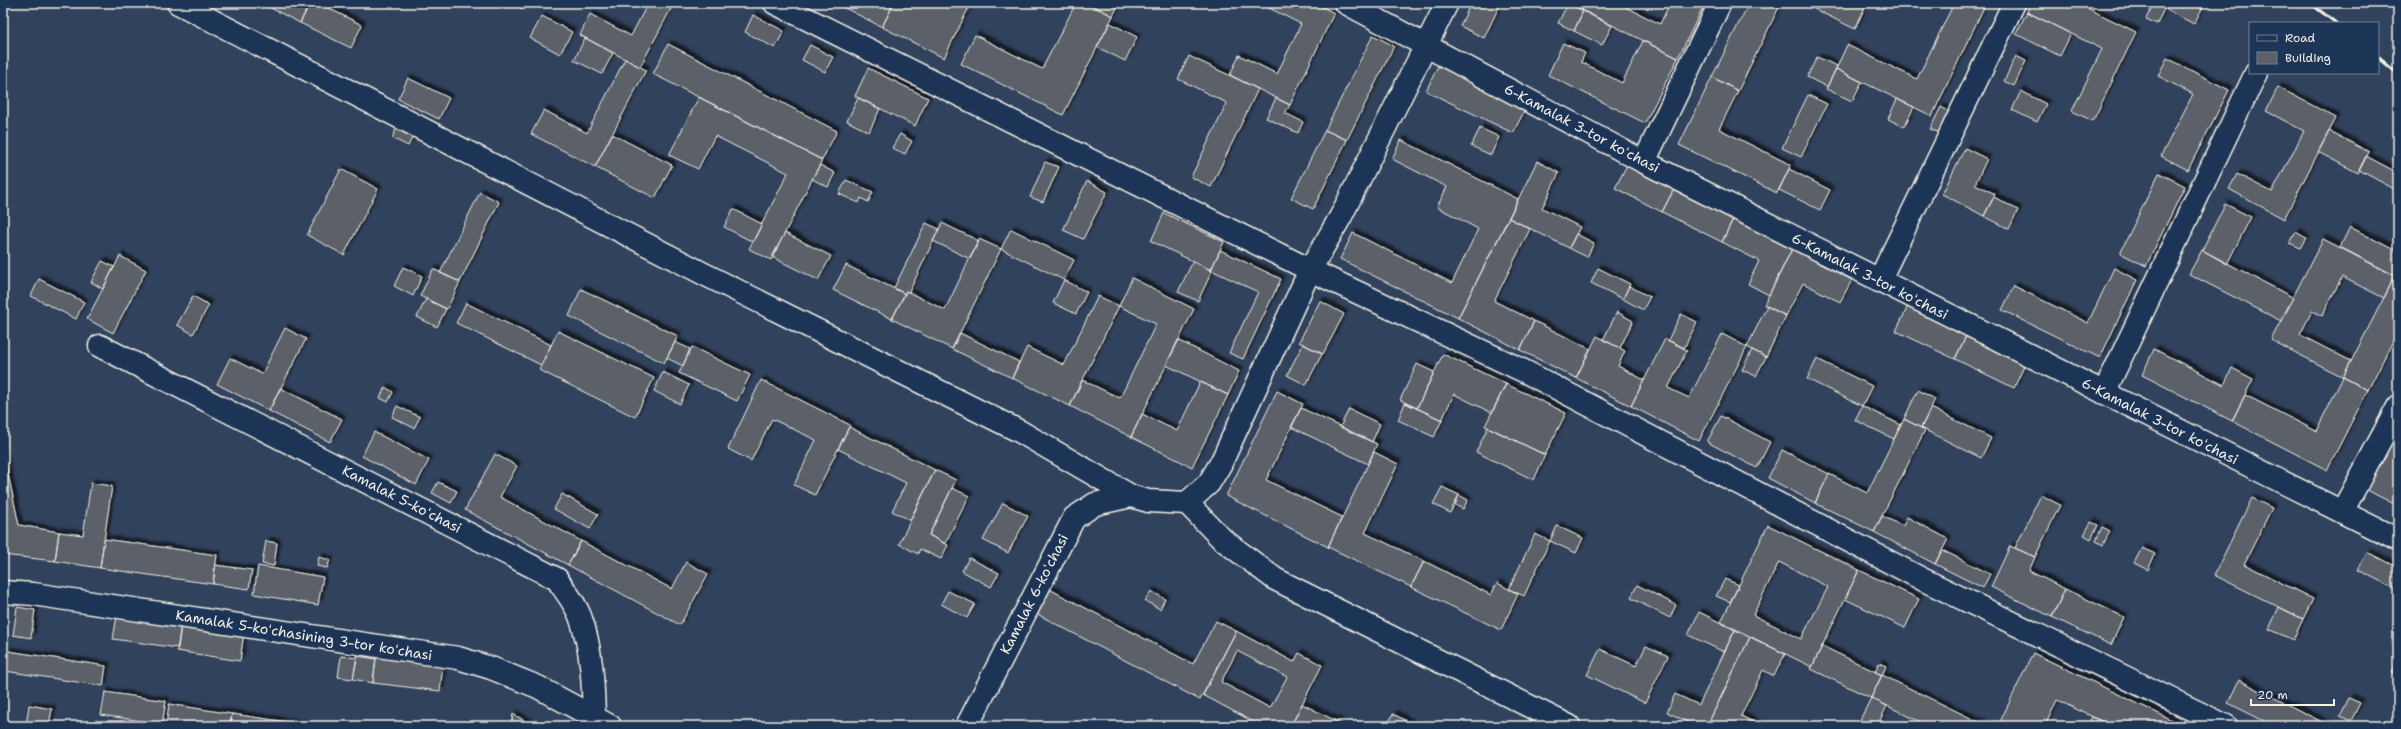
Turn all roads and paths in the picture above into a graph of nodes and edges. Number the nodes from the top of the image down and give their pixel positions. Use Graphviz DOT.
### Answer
graph roads {
  1 [pos="178,3"];
  2 [pos="775,3"];
  3 [pos="1346,3"];
  4 [pos="1447,3"];
  5 [pos="1720,3"];
  6 [pos="2014,3"];
  7 [pos="1425,44"];
  8 [pos="2256,74"];
  9 [pos="1644,162"];
  10 [pos="1310,270"];
  11 [pos="1879,281"];
  12 [pos="100,346"];
  13 [pos="2104,393"];
  14 [pos="2398,408"];
  15 [pos="1131,496"];
  16 [pos="1187,503"];
  17 [pos="2342,512"];
  18 [pos="2398,540"];
  19 [pos="3,592"];
  20 [pos="602,721"];
  21 [pos="967,726"];
  22 [pos="1569,726"];
  23 [pos="2226,726"];
  1 -- 15 [label="street"];
  2 -- 10 [label="street"];
  3 -- 7 [label="street, 6-Kamalak 3-tor koʻchasi"];
  4 -- 7 [label="street"];
  5 -- 9 [label="street"];
  6 -- 11 [label="street"];
  7 -- 9 [label="street, 6-Kamalak 3-tor koʻchasi"];
  7 -- 10 [label="street"];
  8 -- 13 [label="street"];
  9 -- 11 [label="street, 6-Kamalak 3-tor koʻchasi"];
  10 -- 16 [label="street"];
  10 -- 23 [label="street"];
  11 -- 13 [label="street, 6-Kamalak 3-tor koʻchasi"];
  12 -- 20 [label="street, Kamalak 5-koʻchasi"];
  13 -- 17 [label="street, 6-Kamalak 3-tor koʻchasi"];
  14 -- 17 [label="street"];
  15 -- 16 [label="street"];
  15 -- 21 [label="street, Kamalak 6-koʻchasi"];
  16 -- 22 [label="street"];
  17 -- 18 [label="street, 6-Kamalak 3-tor koʻchasi"];
  19 -- 20 [label="street, Kamalak 5-koʻchasining 3-tor koʻchasi"];
}
